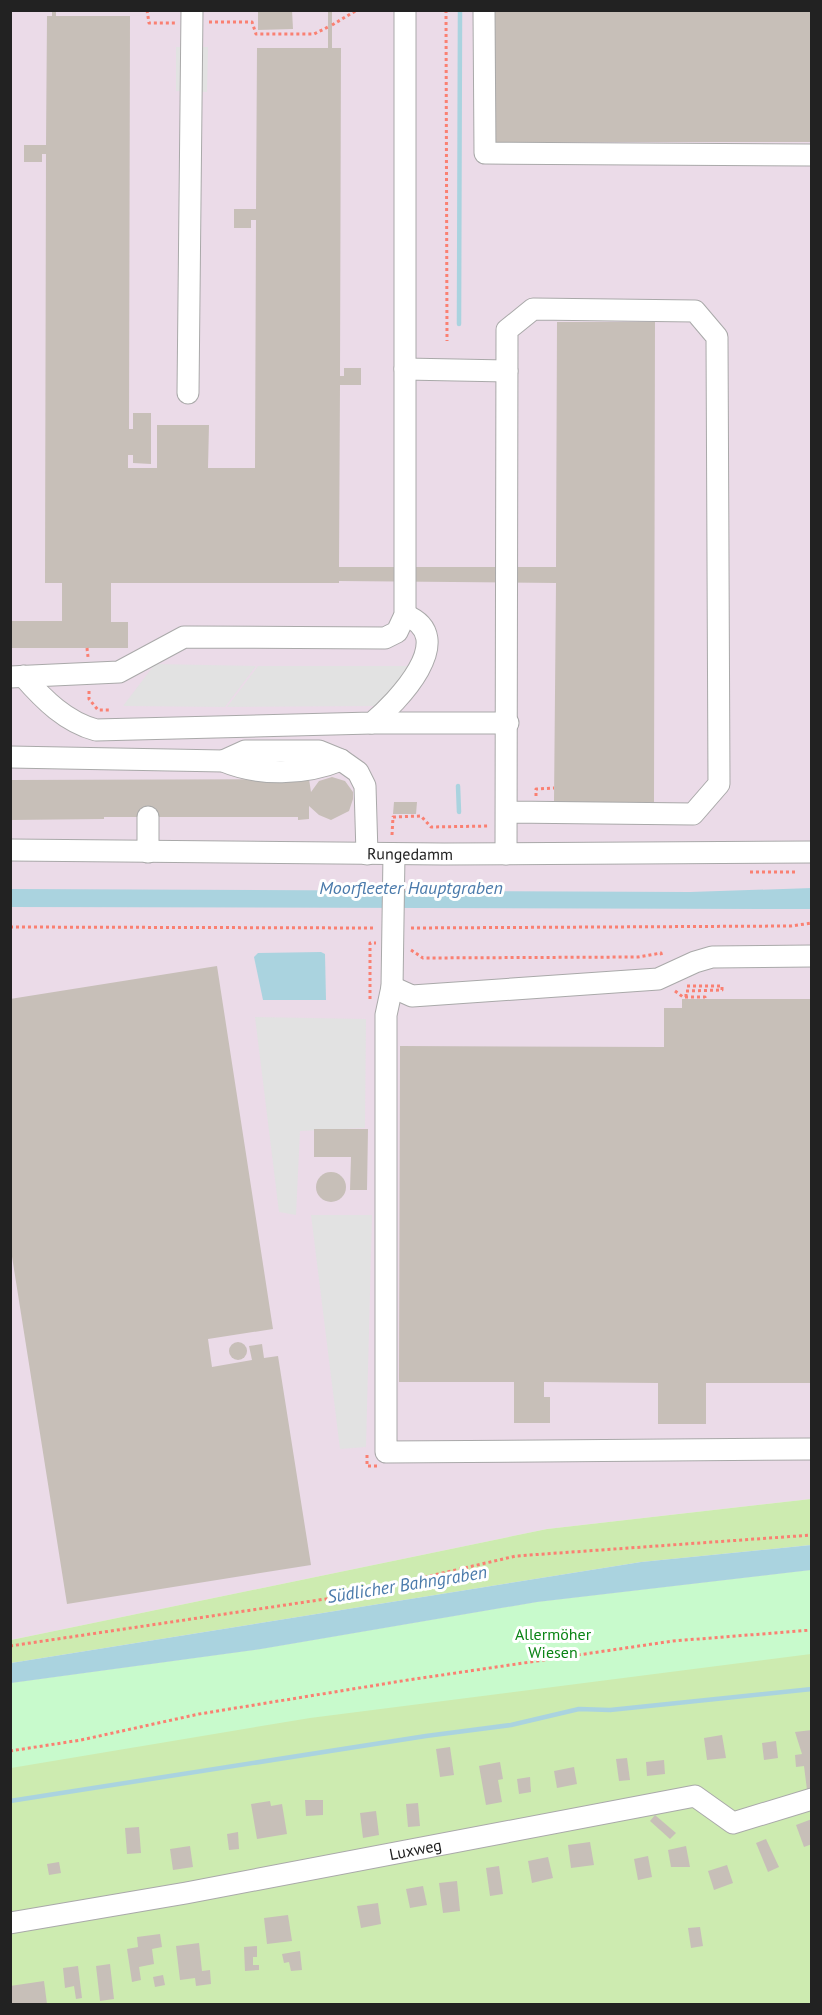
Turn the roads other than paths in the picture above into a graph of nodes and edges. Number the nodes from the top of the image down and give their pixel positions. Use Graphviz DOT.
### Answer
graph roads {
  1 [pos="192,10"];
  2 [pos="484,10"];
  3 [pos="406,11"];
  4 [pos="812,156"];
  5 [pos="405,369"];
  6 [pos="507,371"];
  7 [pos="188,393"];
  8 [pos="405,615"];
  9 [pos="17,676"];
  10 [pos="372,723"];
  11 [pos="508,723"];
  12 [pos="10,742"];
  13 [pos="10,757"];
  14 [pos="76,759"];
  15 [pos="10,769"];
  16 [pos="148,817"];
  17 [pos="508,819"];
  18 [pos="393,844"];
  19 [pos="10,850"];
  20 [pos="148,852"];
  21 [pos="812,852"];
  22 [pos="367,854"];
  23 [pos="506,854"];
  24 [pos="812,956"];
  25 [pos="392,987"];
  26 [pos="812,1449"];
  27 [pos="812,1799"];
  28 [pos="10,1923"];
  1 -- 7 [label="street"];
  2 -- 4 [label="street"];
  3 -- 5 [label="street"];
  5 -- 6 [label="street"];
  5 -- 8 [label="street"];
  6 -- 11 [label="street"];
  6 -- 17 [label="street"];
  8 -- 9 [label="street"];
  8 -- 10 [label="street"];
  9 -- 10 [label="street"];
  10 -- 11 [label="street"];
  11 -- 17 [label="street"];
  12 -- 14 [label="street"];
  13 -- 14 [label="street"];
  14 -- 15 [label="street"];
  14 -- 22 [label="street"];
  16 -- 20 [label="street"];
  17 -- 23 [label="street"];
  18 -- 22 [label="street, Rungedamm"];
  18 -- 23 [label="street, Rungedamm"];
  18 -- 25 [label="street"];
  19 -- 20 [label="street, Rungedamm"];
  20 -- 22 [label="street, Rungedamm"];
  21 -- 23 [label="street, Rungedamm"];
  24 -- 25 [label="street"];
  25 -- 26 [label="street"];
  27 -- 28 [label="street, Luxweg"];
}
